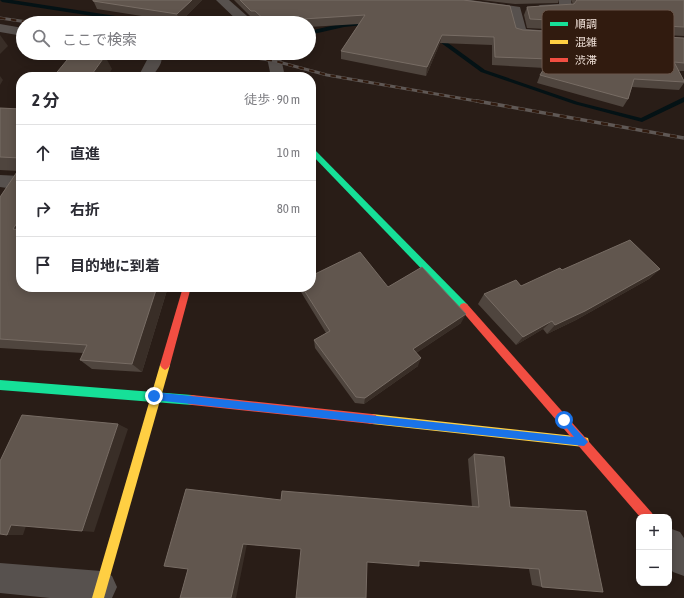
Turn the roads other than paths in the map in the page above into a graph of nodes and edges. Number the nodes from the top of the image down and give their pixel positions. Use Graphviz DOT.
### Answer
graph roads {
  1 [pos="222,0"];
  2 [pos="443,0"];
  3 [pos="565,0"];
  4 [pos="515,10"];
  5 [pos="240,16"];
  6 [pos="0,28"];
  7 [pos="16,31"];
  8 [pos="542,34"];
  9 [pos="155,60"];
  10 [pos="274,60"];
  11 [pos="148,72"];
  12 [pos="277,72"];
  13 [pos="316,155"];
  14 [pos="0,181"];
  15 [pos="16,183"];
  16 [pos="185,292"];
  17 [pos="0,385"];
  18 [pos="154,396"];
  19 [pos="584,442"];
  20 [pos="645,514"];
  21 [pos="672,547"];
  22 [pos="684,561"];
  23 [pos="0,578"];
  24 [pos="99,592"];
  1 -- 5 [label="street"];
  2 -- 4 [label="street"];
  3 -- 4 [label="street"];
  4 -- 8 [label="street"];
  6 -- 7 [label="street"];
  9 -- 11 [label="street"];
  10 -- 12 [label="street"];
  13 -- 19 [label="street"];
  14 -- 15 [label="street"];
  16 -- 18 [label="street"];
  17 -- 18 [label="street"];
  18 -- 19 [label="street"];
  18 -- 24 [label="street"];
  19 -- 20 [label="street"];
  21 -- 22 [label="street"];
  23 -- 24 [label="street"];
}
